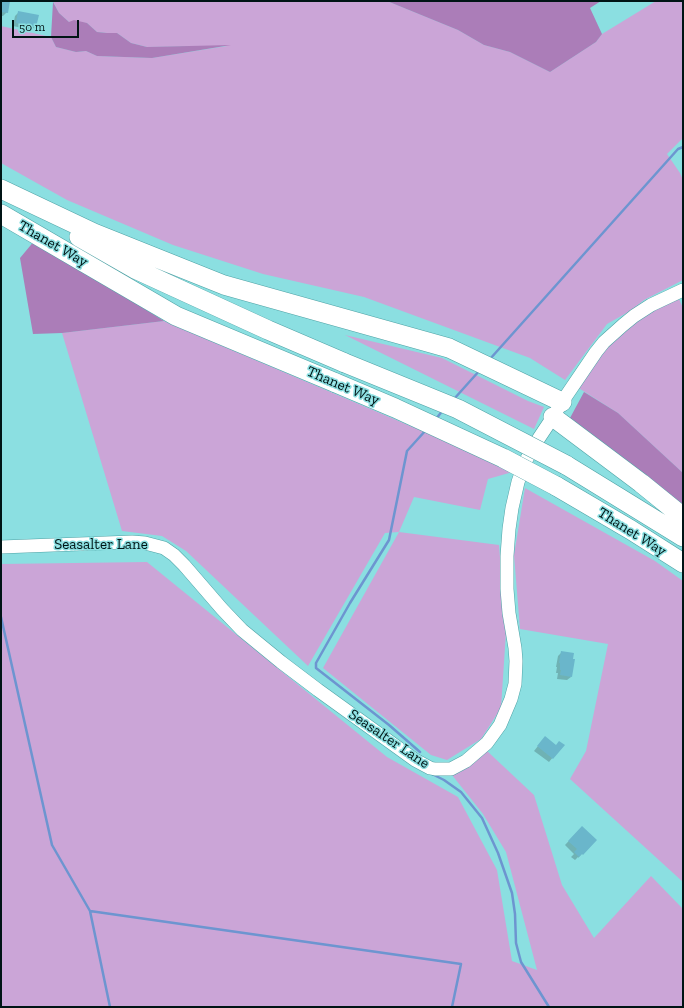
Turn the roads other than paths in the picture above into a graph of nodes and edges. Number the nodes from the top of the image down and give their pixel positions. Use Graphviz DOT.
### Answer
graph roads {
  1 [pos="1,189"];
  2 [pos="1,194"];
  3 [pos="1,214"];
  4 [pos="683,290"];
  5 [pos="557,410"];
  6 [pos="683,517"];
  7 [pos="683,538"];
  8 [pos="1,547"];
  9 [pos="683,563"];
  1 -- 5 [label="highway"];
  2 -- 7 [label="highway, Thanet Way, bridge"];
  3 -- 9 [label="highway, Thanet Way, bridge"];
  4 -- 5 [label="street, Seasalter Lane"];
  5 -- 6 [label="highway"];
  5 -- 8 [label="street, Seasalter Lane"];
}
